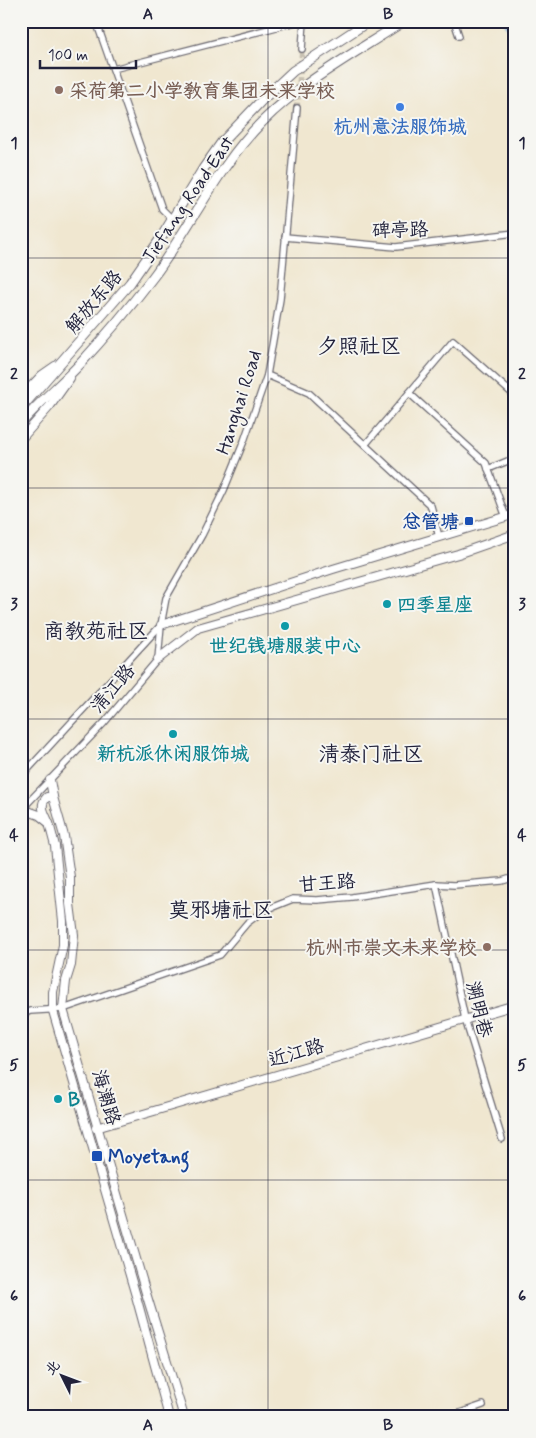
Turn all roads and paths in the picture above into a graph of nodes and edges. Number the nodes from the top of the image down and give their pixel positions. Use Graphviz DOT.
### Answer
graph roads {
  1 [pos="96,21"];
  2 [pos="304,21"];
  3 [pos="369,21"];
  4 [pos="404,21"];
  5 [pos="454,21"];
  6 [pos="296,22"];
  7 [pos="459,36"];
  8 [pos="302,49"];
  9 [pos="113,69"];
  10 [pos="297,108"];
  11 [pos="172,219"];
  12 [pos="515,233"];
  13 [pos="285,237"];
  14 [pos="68,355"];
  15 [pos="79,365"];
  16 [pos="267,375"];
  17 [pos="409,393"];
  18 [pos="515,396"];
  19 [pos="21,398"];
  20 [pos="21,408"];
  21 [pos="21,423"];
  22 [pos="21,439"];
  23 [pos="365,445"];
  24 [pos="515,458"];
  25 [pos="488,469"];
  26 [pos="515,514"];
  27 [pos="506,517"];
  28 [pos="515,534"];
  29 [pos="439,537"];
  30 [pos="161,626"];
  31 [pos="158,659"];
  32 [pos="21,777"];
  33 [pos="50,780"];
  34 [pos="53,797"];
  35 [pos="22,810"];
  36 [pos="49,823"];
  37 [pos="515,877"];
  38 [pos="436,884"];
  39 [pos="515,1005"];
  40 [pos="64,1009"];
  41 [pos="53,1011"];
  42 [pos="21,1015"];
  43 [pos="465,1019"];
  44 [pos="99,1127"];
  45 [pos="86,1130"];
  46 [pos="502,1139"];
  47 [pos="483,1405"];
  48 [pos="169,1417"];
  49 [pos="184,1417"];
  50 [pos="448,1417"];
  1 -- 9 [label="street"];
  2 -- 8 [label="street"];
  3 -- 11 [label="main road, 解放东路"];
  4 -- 15 [label="main road, Jiefang Road East"];
  5 -- 7 [label="street"];
  6 -- 9 [label="street"];
  9 -- 11 [label="street"];
  10 -- 13 [label="street, Hanghai Road"];
  11 -- 14 [label="main road, 解放东路"];
  12 -- 13 [label="street, 碑亭路"];
  13 -- 16 [label="street, Hanghai Road"];
  14 -- 19 [label="main road"];
  14 -- 20 [label="main road, 解放东路"];
  15 -- 21 [label="main road, Jiefang Road East"];
  15 -- 22 [label="main road"];
  16 -- 23 [label="street"];
  16 -- 30 [label="street, Hanghai Road"];
  17 -- 18 [label="street"];
  17 -- 23 [label="street"];
  17 -- 25 [label="street"];
  23 -- 29 [label="street"];
  24 -- 25 [label="street"];
  25 -- 27 [label="street"];
  26 -- 27 [label="main road, 清江路"];
  27 -- 29 [label="main road, 清江路"];
  28 -- 31 [label="main road, 清江路"];
  29 -- 30 [label="main road, 清江路"];
  30 -- 31 [label="street, Hanghai Road"];
  30 -- 32 [label="street, 清江路"];
  31 -- 33 [label="street, 清江路"];
  33 -- 34 [label="main road, 海潮路"];
  33 -- 35 [label="street, 清江路"];
  34 -- 36 [label="main road, 海潮路"];
  34 -- 40 [label="main road, 海潮路"];
  35 -- 36 [label="main road"];
  36 -- 41 [label="main road, 海潮路"];
  37 -- 38 [label="street, 甘王路"];
  38 -- 40 [label="street, 甘王路"];
  38 -- 43 [label="street, 溯明巷"];
  39 -- 43 [label="main road, 近江路"];
  40 -- 41 [label="street, 甘王路"];
  40 -- 44 [label="main road, 海潮路"];
  41 -- 42 [label="street, 甘王路"];
  41 -- 45 [label="main road, 海潮路"];
  43 -- 44 [label="main road, 近江路"];
  43 -- 46 [label="street, 溯明巷"];
  44 -- 45 [label="main road, 近江路"];
  44 -- 49 [label="main road, 海潮路"];
  45 -- 48 [label="main road, 海潮路"];
  47 -- 50 [label="street"];
}
